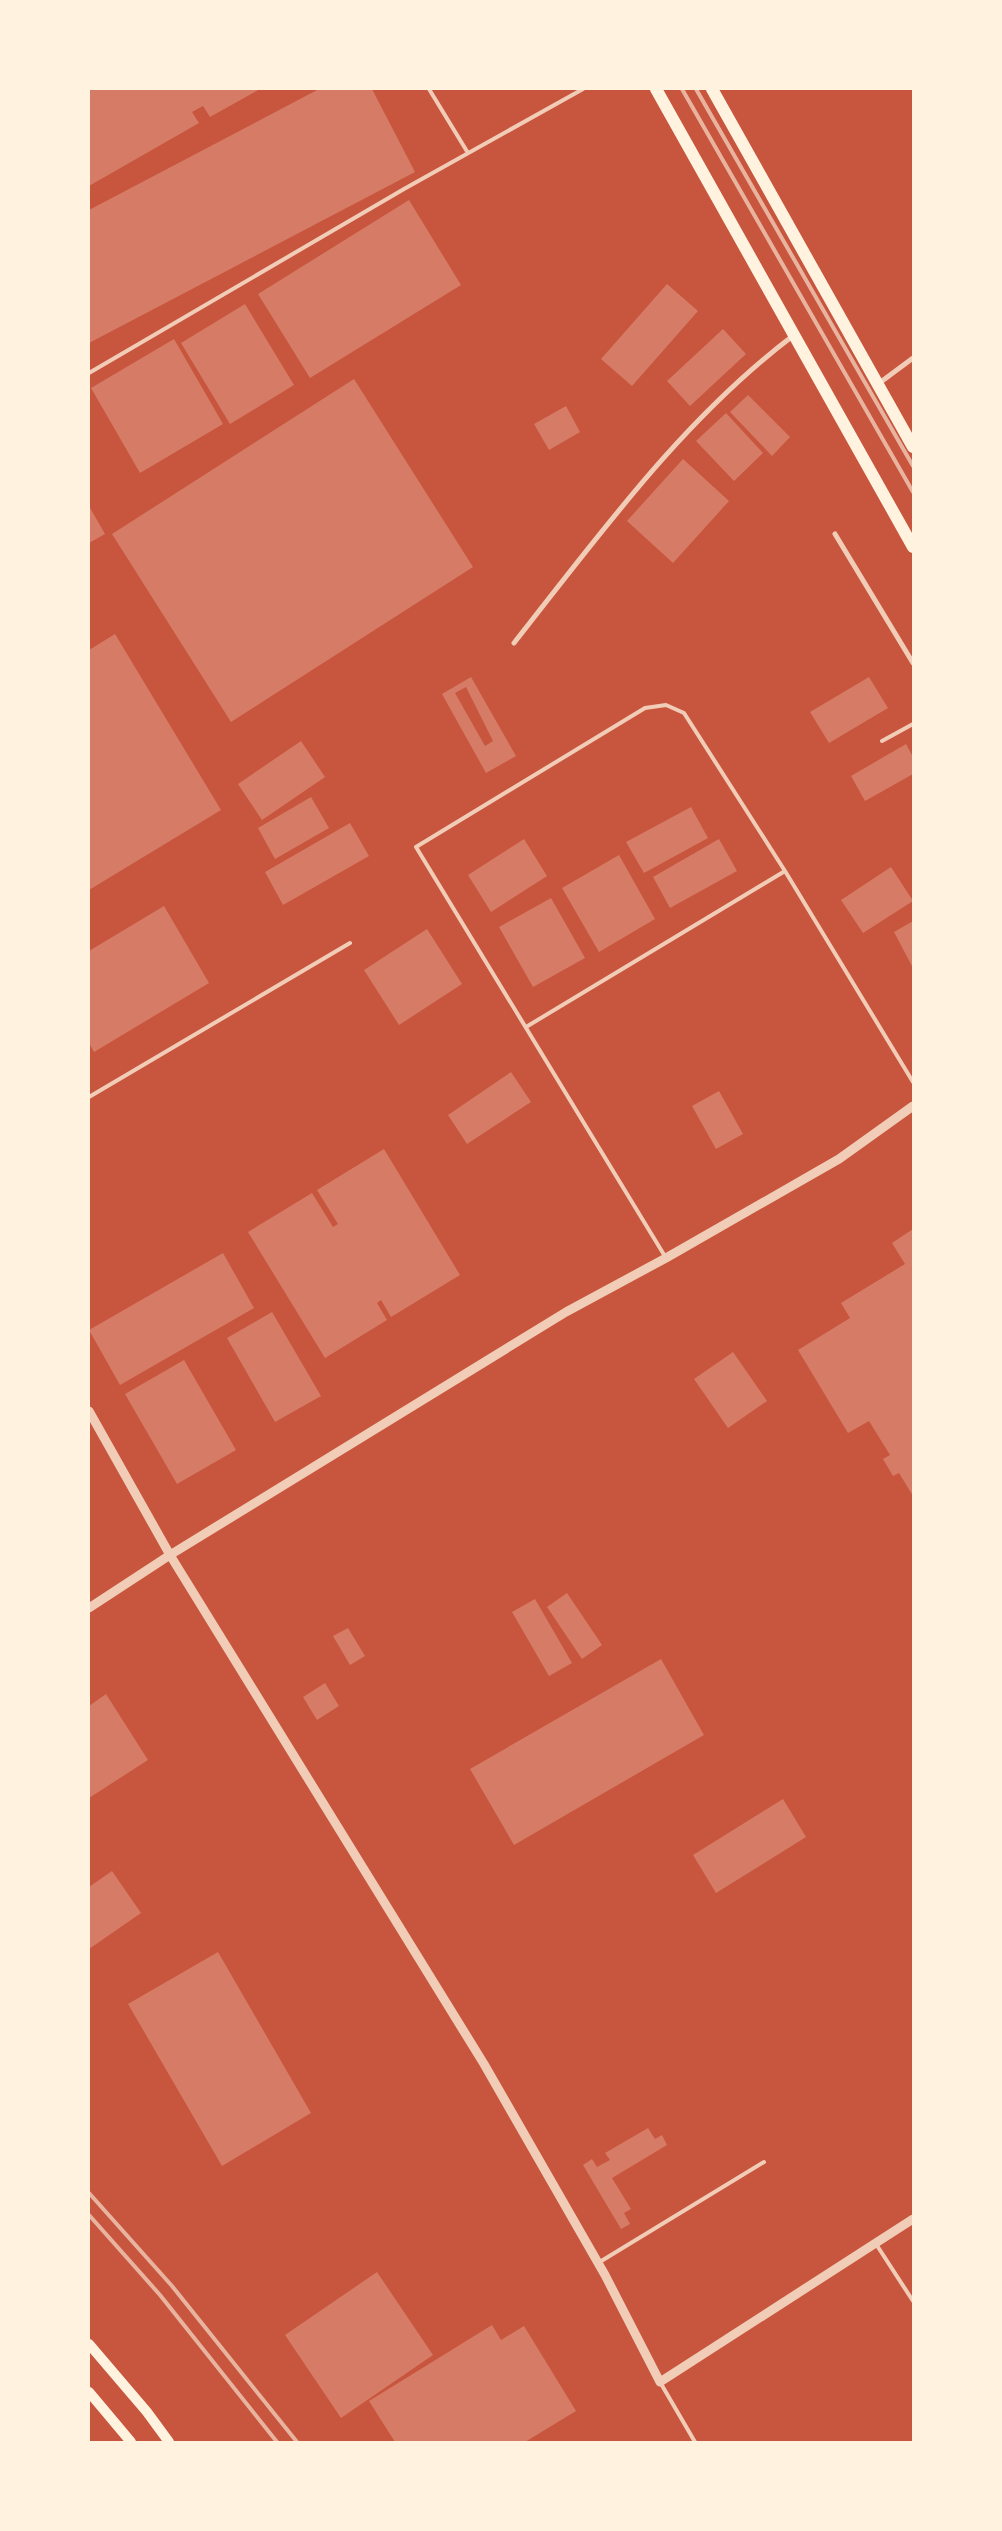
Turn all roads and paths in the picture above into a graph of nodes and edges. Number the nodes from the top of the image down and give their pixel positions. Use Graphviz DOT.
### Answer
graph roads {
  1 [pos="429,89"];
  2 [pos="583,89"];
  3 [pos="656,89"];
  4 [pos="712,89"];
  5 [pos="468,153"];
  6 [pos="794,335"];
  7 [pos="913,358"];
  8 [pos="89,373"];
  9 [pos="878,385"];
  10 [pos="913,447"];
  11 [pos="835,534"];
  12 [pos="913,547"];
  13 [pos="514,642"];
  14 [pos="913,663"];
  15 [pos="913,724"];
  16 [pos="882,741"];
  17 [pos="785,870"];
  18 [pos="350,943"];
  19 [pos="526,1027"];
  20 [pos="913,1082"];
  21 [pos="89,1097"];
  22 [pos="913,1106"];
  23 [pos="666,1258"];
  24 [pos="89,1411"];
  25 [pos="170,1555"];
  26 [pos="89,1608"];
  27 [pos="764,2162"];
  28 [pos="913,2219"];
  29 [pos="876,2244"];
  30 [pos="598,2263"];
  31 [pos="913,2300"];
  32 [pos="89,2344"];
  33 [pos="660,2382"];
  34 [pos="89,2392"];
  35 [pos="131,2442"];
  36 [pos="169,2442"];
  37 [pos="695,2442"];
  1 -- 5 [label="lane"];
  2 -- 5 [label="lane"];
  3 -- 6 [label="main road"];
  4 -- 9 [label="main road"];
  5 -- 8 [label="lane"];
  6 -- 12 [label="main road"];
  6 -- 13 [label="street"];
  7 -- 9 [label="street"];
  9 -- 10 [label="main road"];
  11 -- 14 [label="street"];
  15 -- 16 [label="lane"];
  17 -- 19 [label="lane"];
  17 -- 19 [label="lane"];
  17 -- 20 [label="lane"];
  18 -- 21 [label="lane"];
  19 -- 23 [label="lane"];
  22 -- 23 [label="street"];
  23 -- 25 [label="street"];
  24 -- 25 [label="street"];
  25 -- 26 [label="street"];
  25 -- 30 [label="street"];
  27 -- 30 [label="lane"];
  28 -- 29 [label="street"];
  29 -- 31 [label="lane"];
  29 -- 33 [label="street"];
  30 -- 33 [label="street"];
  32 -- 36 [label="main road"];
  33 -- 37 [label="lane"];
  34 -- 35 [label="main road"];
}
